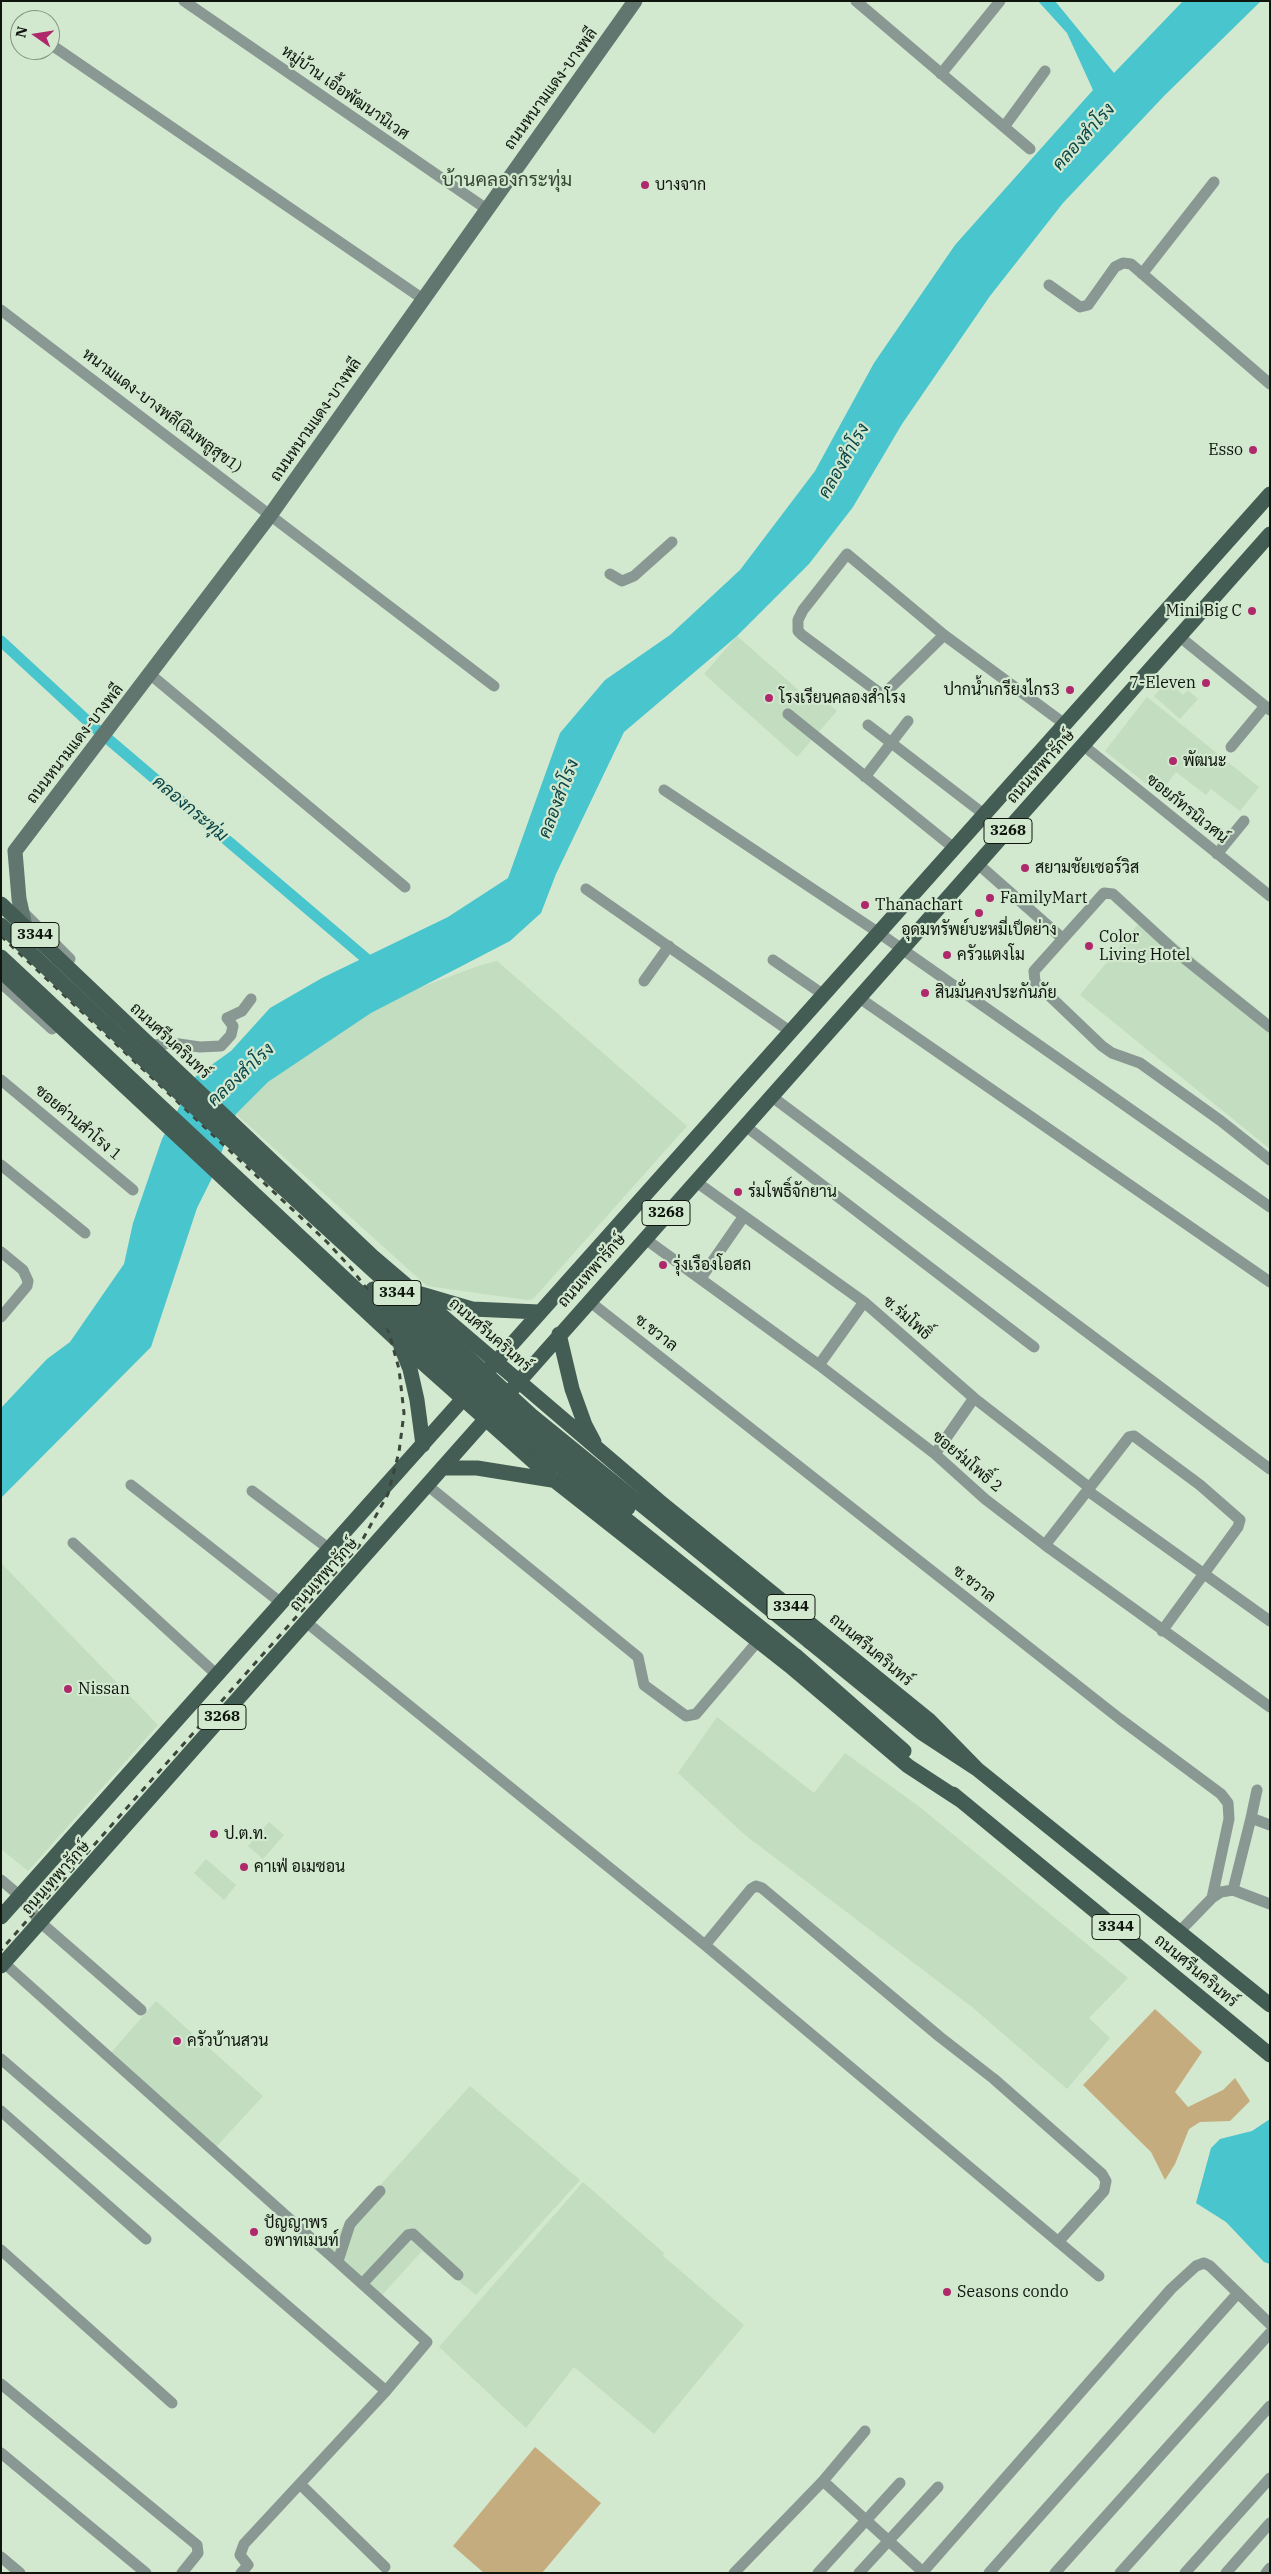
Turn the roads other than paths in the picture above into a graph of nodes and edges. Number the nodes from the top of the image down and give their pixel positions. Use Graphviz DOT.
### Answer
graph roads {
  1 [pos="184,1"];
  2 [pos="636,1"];
  3 [pos="856,1"];
  4 [pos="1000,1"];
  5 [pos="60,51"];
  6 [pos="1045,71"];
  7 [pos="942,74"];
  8 [pos="1004,127"];
  9 [pos="1030,149"];
  10 [pos="1214,182"];
  11 [pos="488,210"];
  12 [pos="1142,274"];
  13 [pos="1049,285"];
  14 [pos="423,299"];
  15 [pos="1,310"];
  16 [pos="1270,384"];
  17 [pos="1270,494"];
  18 [pos="271,514"];
  19 [pos="1270,534"];
  20 [pos="672,542"];
  21 [pos="610,574"];
  22 [pos="944,635"];
  23 [pos="1180,637"];
  24 [pos="150,675"];
  25 [pos="494,686"];
  26 [pos="1268,708"];
  27 [pos="788,714"];
  28 [pos="908,721"];
  29 [pos="868,725"];
  30 [pos="1066,725"];
  31 [pos="891,743"];
  32 [pos="1084,746"];
  33 [pos="1231,747"];
  34 [pos="865,777"];
  35 [pos="664,790"];
  36 [pos="985,815"];
  37 [pos="1244,822"];
  38 [pos="955,849"];
  39 [pos="8,852"];
  40 [pos="1217,854"];
  41 [pos="978,864"];
  42 [pos="405,888"];
  43 [pos="586,889"];
  44 [pos="1270,896"];
  45 [pos="1,904"];
  46 [pos="21,910"];
  47 [pos="1,925"];
  48 [pos="25,926"];
  49 [pos="879,933"];
  50 [pos="1062,938"];
  51 [pos="669,946"];
  52 [pos="902,949"];
  53 [pos="1,957"];
  54 [pos="773,960"];
  55 [pos="1,971"];
  56 [pos="644,982"];
  57 [pos="1,983"];
  58 [pos="824,994"];
  59 [pos="858,997"];
  60 [pos="251,999"];
  61 [pos="1270,1027"];
  62 [pos="790,1032"];
  63 [pos="1,1080"];
  64 [pos="126,1094"];
  65 [pos="771,1096"];
  66 [pos="744,1126"];
  67 [pos="1270,1160"];
  68 [pos="1,1165"];
  69 [pos="695,1181"];
  70 [pos="133,1190"];
  71 [pos="1270,1207"];
  72 [pos="744,1216"];
  73 [pos="85,1233"];
  74 [pos="644,1238"];
  75 [pos="1,1252"];
  76 [pos="372,1256"];
  77 [pos="701,1278"];
  78 [pos="1270,1282"];
  79 [pos="342,1288"];
  80 [pos="373,1289"];
  81 [pos="413,1291"];
  82 [pos="589,1301"];
  83 [pos="864,1302"];
  84 [pos="539,1312"];
  85 [pos="1,1317"];
  86 [pos="559,1334"];
  87 [pos="398,1341"];
  88 [pos="1034,1346"];
  89 [pos="494,1361"];
  90 [pos="819,1365"];
  91 [pos="477,1381"];
  92 [pos="517,1381"];
  93 [pos="974,1398"];
  94 [pos="462,1399"];
  95 [pos="500,1402"];
  96 [pos="485,1420"];
  97 [pos="423,1445"];
  98 [pos="599,1451"];
  99 [pos="935,1454"];
  100 [pos="442,1468"];
  101 [pos="1270,1470"];
  102 [pos="554,1480"];
  103 [pos="131,1485"];
  104 [pos="427,1485"];
  105 [pos="1089,1490"];
  106 [pos="252,1491"];
  107 [pos="659,1500"];
  108 [pos="628,1508"];
  109 [pos="630,1540"];
  110 [pos="73,1543"];
  111 [pos="1045,1545"];
  112 [pos="328,1548"];
  113 [pos="1203,1575"];
  114 [pos="280,1602"];
  115 [pos="306,1622"];
  116 [pos="1270,1622"];
  117 [pos="1162,1631"];
  118 [pos="758,1641"];
  119 [pos="216,1674"];
  120 [pos="1270,1707"];
  121 [pos="977,1769"];
  122 [pos="1258,1790"];
  123 [pos="960,1800"];
  124 [pos="1250,1818"];
  125 [pos="1270,1825"];
  126 [pos="1,1880"];
  127 [pos="1233,1890"];
  128 [pos="20,1896"];
  129 [pos="1212,1898"];
  130 [pos="1270,1904"];
  131 [pos="1,1917"];
  132 [pos="40,1922"];
  133 [pos="1180,1931"];
  134 [pos="705,1945"];
  135 [pos="2,1964"];
  136 [pos="1270,2005"];
  137 [pos="141,2010"];
  138 [pos="1270,2055"];
  139 [pos="1,2059"];
  140 [pos="1,2112"];
  141 [pos="380,2191"];
  142 [pos="146,2239"];
  143 [pos="1058,2242"];
  144 [pos="1,2250"];
  145 [pos="338,2261"];
  146 [pos="458,2275"];
  147 [pos="1099,2276"];
  148 [pos="363,2283"];
  149 [pos="1238,2293"];
  150 [pos="1270,2324"];
  151 [pos="1270,2333"];
  152 [pos="1,2384"];
  153 [pos="386,2391"];
  154 [pos="172,2403"];
  155 [pos="1270,2406"];
  156 [pos="865,2431"];
  157 [pos="1,2453"];
  158 [pos="1270,2478"];
  159 [pos="823,2481"];
  160 [pos="900,2483"];
  161 [pos="300,2484"];
  162 [pos="938,2487"];
  163 [pos="866,2519"];
  164 [pos="1270,2523"];
  165 [pos="889,2539"];
  166 [pos="1,2557"];
  167 [pos="385,2567"];
  168 [pos="1270,2568"];
  169 [pos="184,2572"];
  170 [pos="923,2572"];
  171 [pos="20,2573"];
  172 [pos="146,2573"];
  173 [pos="241,2573"];
  174 [pos="734,2573"];
  175 [pos="818,2573"];
  176 [pos="859,2573"];
  177 [pos="989,2573"];
  178 [pos="1055,2573"];
  179 [pos="1120,2573"];
  180 [pos="1185,2573"];
  181 [pos="1226,2573"];
  182 [pos="1266,2573"];
  1 -- 11 [label="street, หมู่บ้าน เอื้อพัฒนานิเวศ"];
  2 -- 11 [label="main road, ถนนหนามแดง-บางพลี"];
  3 -- 7 [label="street"];
  4 -- 7 [label="street"];
  5 -- 14 [label="street"];
  6 -- 8 [label="street"];
  7 -- 8 [label="street"];
  8 -- 9 [label="street"];
  10 -- 12 [label="street"];
  11 -- 14 [label="main road, ถนนหนามแดง-บางพลี"];
  12 -- 13 [label="street"];
  12 -- 16 [label="street"];
  14 -- 18 [label="main road, ถนนหนามแดง-บางพลี"];
  15 -- 18 [label="street, หนามแดง-บางพลี(ฉิมพลูสุข1)"];
  17 -- 30 [label="main road, ถนนเทพารักษ์ / 3268"];
  18 -- 24 [label="main road, ถนนหนามแดง-บางพลี"];
  18 -- 25 [label="street, หนามแดง-บางพลี(ฉิมพลูสุข1)"];
  19 -- 23 [label="main road, ถนนเทพารักษ์ / 3268"];
  20 -- 21 [label="street"];
  22 -- 22 [label="street"];
  22 -- 30 [label="street"];
  23 -- 26 [label="street"];
  23 -- 32 [label="main road, ถนนเทพารักษ์ / 3268"];
  24 -- 39 [label="main road, ถนนหนามแดง-บางพลี"];
  24 -- 42 [label="street"];
  26 -- 33 [label="street"];
  27 -- 34 [label="street"];
  28 -- 31 [label="street"];
  29 -- 31 [label="street"];
  30 -- 36 [label="main road, ถนนเทพารักษ์ / 3268"];
  31 -- 34 [label="street"];
  31 -- 36 [label="street"];
  32 -- 40 [label="street, ซอยภัทรนิเวศน์"];
  32 -- 41 [label="main road, ถนนเทพารักษ์ / 3268"];
  34 -- 38 [label="street"];
  35 -- 49 [label="street"];
  36 -- 38 [label="main road, ถนนเทพารักษ์ / 3268"];
  37 -- 40 [label="street"];
  38 -- 49 [label="main road, ถนนเทพารักษ์ / 3268"];
  39 -- 46 [label="main road, ถนนหนามแดง-บางพลี"];
  40 -- 44 [label="street, ซอยภัทรนิเวศน์"];
  41 -- 50 [label="street"];
  41 -- 52 [label="main road, ถนนเทพารักษ์ / 3268"];
  43 -- 51 [label="street"];
  45 -- 48 [label="main road, ถนนศรีนครินทร์ / 3344"];
  46 -- 48 [label="main road, ถนนหนามแดง-บางพลี"];
  46 -- 60 [label="street"];
  47 -- 121 [label="main road, ถนนศรีนครินทร์ / 3344, bridge"];
  48 -- 76 [label="main road, ถนนศรีนครินทร์ / 3344"];
  49 -- 52 [label="street"];
  49 -- 58 [label="main road, ถนนเทพารักษ์ / 3268"];
  50 -- 61 [label="street"];
  50 -- 67 [label="street"];
  51 -- 56 [label="street"];
  51 -- 62 [label="street"];
  52 -- 59 [label="main road, ถนนเทพารักษ์ / 3268"];
  52 -- 71 [label="street"];
  53 -- 123 [label="main road, ถนนศรีนครินทร์ / 3344, bridge"];
  54 -- 58 [label="street"];
  55 -- 79 [label="main road, ถนนศรีนครินทร์ / 3344"];
  57 -- 64 [label="street"];
  58 -- 62 [label="main road, ถนนเทพารักษ์ / 3268"];
  59 -- 65 [label="main road, ถนนเทพารักษ์ / 3268"];
  59 -- 78 [label="street"];
  62 -- 84 [label="main road, ถนนเทพารักษ์ / 3268"];
  63 -- 70 [label="street, ซอยด่านสำโรง 1"];
  65 -- 66 [label="main road, ถนนเทพารักษ์ / 3268"];
  65 -- 101 [label="street"];
  66 -- 69 [label="main road, ถนนเทพารักษ์ / 3268"];
  66 -- 88 [label="street"];
  68 -- 73 [label="street"];
  69 -- 72 [label="street, ซ.ร่มโพธิ์"];
  69 -- 74 [label="main road, ถนนเทพารักษ์ / 3268"];
  72 -- 77 [label="street"];
  72 -- 83 [label="street, ซ.ร่มโพธิ์"];
  74 -- 77 [label="street, ซอยร่มโพธิ์ 2"];
  74 -- 82 [label="main road, ถนนเทพารักษ์ / 3268"];
  75 -- 85 [label="street"];
  76 -- 80 [label="main road"];
  76 -- 81 [label="main road, ถนนศรีนครินทร์ / 3344"];
  77 -- 90 [label="street, ซอยร่มโพธิ์ 2"];
  79 -- 80 [label="main road"];
  79 -- 87 [label="main road, ถนนศรีนครินทร์ / 3344"];
  80 -- 91 [label="main road"];
  81 -- 84 [label="main road"];
  81 -- 89 [label="main road, ถนนศรีนครินทร์ / 3344"];
  82 -- 86 [label="main road, ถนนเทพารักษ์ / 3268"];
  82 -- 129 [label="street, ซ.ชวาล"];
  83 -- 90 [label="street"];
  83 -- 93 [label="street, ซ.ร่มโพธิ์"];
  84 -- 89 [label="main road, ถนนเทพารักษ์ / 3268"];
  86 -- 92 [label="main road, ถนนเทพารักษ์ / 3268"];
  86 -- 98 [label="main road"];
  87 -- 94 [label="main road, ถนนศรีนครินทร์ / 3344"];
  87 -- 97 [label="main road"];
  89 -- 91 [label="main road, ถนนเทพารักษ์ / 3268"];
  89 -- 92 [label="main road, ถนนศรีนครินทร์ / 3344"];
  90 -- 99 [label="street, ซอยร่มโพธิ์ 2"];
  91 -- 94 [label="main road, ถนนเทพารักษ์ / 3268"];
  91 -- 95 [label="main road"];
  92 -- 95 [label="main road, ถนนเทพารักษ์ / 3268"];
  92 -- 98 [label="main road, ถนนศรีนครินทร์ / 3344"];
  93 -- 99 [label="street"];
  93 -- 105 [label="street, ซ.ร่มโพธิ์"];
  94 -- 96 [label="main road, ถนนศรีนครินทร์ / 3344"];
  94 -- 97 [label="main road, ถนนเทพารักษ์ / 3268"];
  95 -- 96 [label="main road, ถนนเทพารักษ์ / 3268"];
  95 -- 108 [label="main road"];
  96 -- 100 [label="main road, ถนนเทพารักษ์ / 3268"];
  96 -- 102 [label="main road, ถนนศรีนครินทร์ / 3344"];
  97 -- 112 [label="main road, ถนนเทพารักษ์ / 3268"];
  98 -- 107 [label="main road, ถนนศรีนครินทร์ / 3344"];
  99 -- 111 [label="street, ซอยร่มโพธิ์ 2"];
  100 -- 102 [label="main road"];
  100 -- 104 [label="main road, ถนนเทพารักษ์ / 3268"];
  102 -- 109 [label="main road, ถนนศรีนครินทร์ / 3344"];
  103 -- 114 [label="street"];
  104 -- 115 [label="main road, ถนนเทพารักษ์ / 3268"];
  104 -- 118 [label="street"];
  105 -- 111 [label="street"];
  105 -- 113 [label="street, ซ.ร่มโพธิ์"];
  105 -- 113 [label="street"];
  106 -- 112 [label="street"];
  107 -- 108 [label="main road"];
  107 -- 121 [label="main road, ถนนศรีนครินทร์ / 3344"];
  108 -- 109 [label="main road"];
  109 -- 118 [label="main road, ถนนศรีนครินทร์ / 3344"];
  110 -- 119 [label="street"];
  111 -- 117 [label="street, ซอยร่มโพธิ์ 2"];
  112 -- 114 [label="main road, ถนนเทพารักษ์ / 3268"];
  113 -- 116 [label="street, ซ.ร่มโพธิ์"];
  113 -- 117 [label="street"];
  114 -- 119 [label="main road, ถนนเทพารักษ์ / 3268"];
  115 -- 132 [label="main road, ถนนเทพารักษ์ / 3268"];
  115 -- 134 [label="street"];
  117 -- 120 [label="street, ซอยร่มโพธิ์ 2"];
  118 -- 123 [label="main road, ถนนศรีนครินทร์ / 3344"];
  119 -- 128 [label="main road, ถนนเทพารักษ์ / 3268"];
  121 -- 133 [label="main road, ถนนศรีนครินทร์ / 3344"];
  122 -- 124 [label="street"];
  123 -- 138 [label="main road, ถนนศรีนครินทร์ / 3344"];
  124 -- 125 [label="street"];
  124 -- 127 [label="street"];
  126 -- 128 [label="street"];
  127 -- 129 [label="street"];
  127 -- 130 [label="street"];
  128 -- 131 [label="main road, ถนนเทพารักษ์ / 3268"];
  128 -- 132 [label="street"];
  129 -- 133 [label="street"];
  132 -- 135 [label="main road, ถนนเทพารักษ์ / 3268"];
  132 -- 137 [label="street"];
  133 -- 136 [label="main road, ถนนศรีนครินทร์ / 3344"];
  134 -- 143 [label="street"];
  134 -- 143 [label="street"];
  135 -- 145 [label="street"];
  139 -- 153 [label="street"];
  140 -- 142 [label="street"];
  141 -- 145 [label="street"];
  143 -- 147 [label="street"];
  144 -- 154 [label="street"];
  145 -- 148 [label="street"];
  146 -- 148 [label="street"];
  148 -- 153 [label="street"];
  149 -- 150 [label="street"];
  149 -- 170 [label="street"];
  149 -- 177 [label="street"];
  151 -- 178 [label="street"];
  152 -- 169 [label="street"];
  153 -- 161 [label="street"];
  155 -- 179 [label="street"];
  156 -- 159 [label="street"];
  157 -- 172 [label="street"];
  158 -- 180 [label="street"];
  159 -- 163 [label="street"];
  159 -- 174 [label="street"];
  160 -- 163 [label="street"];
  161 -- 167 [label="street"];
  161 -- 173 [label="street"];
  162 -- 165 [label="street"];
  163 -- 165 [label="street"];
  163 -- 175 [label="street"];
  164 -- 181 [label="street"];
  165 -- 170 [label="street"];
  165 -- 176 [label="street"];
  166 -- 171 [label="street"];
  168 -- 182 [label="street"];
}
